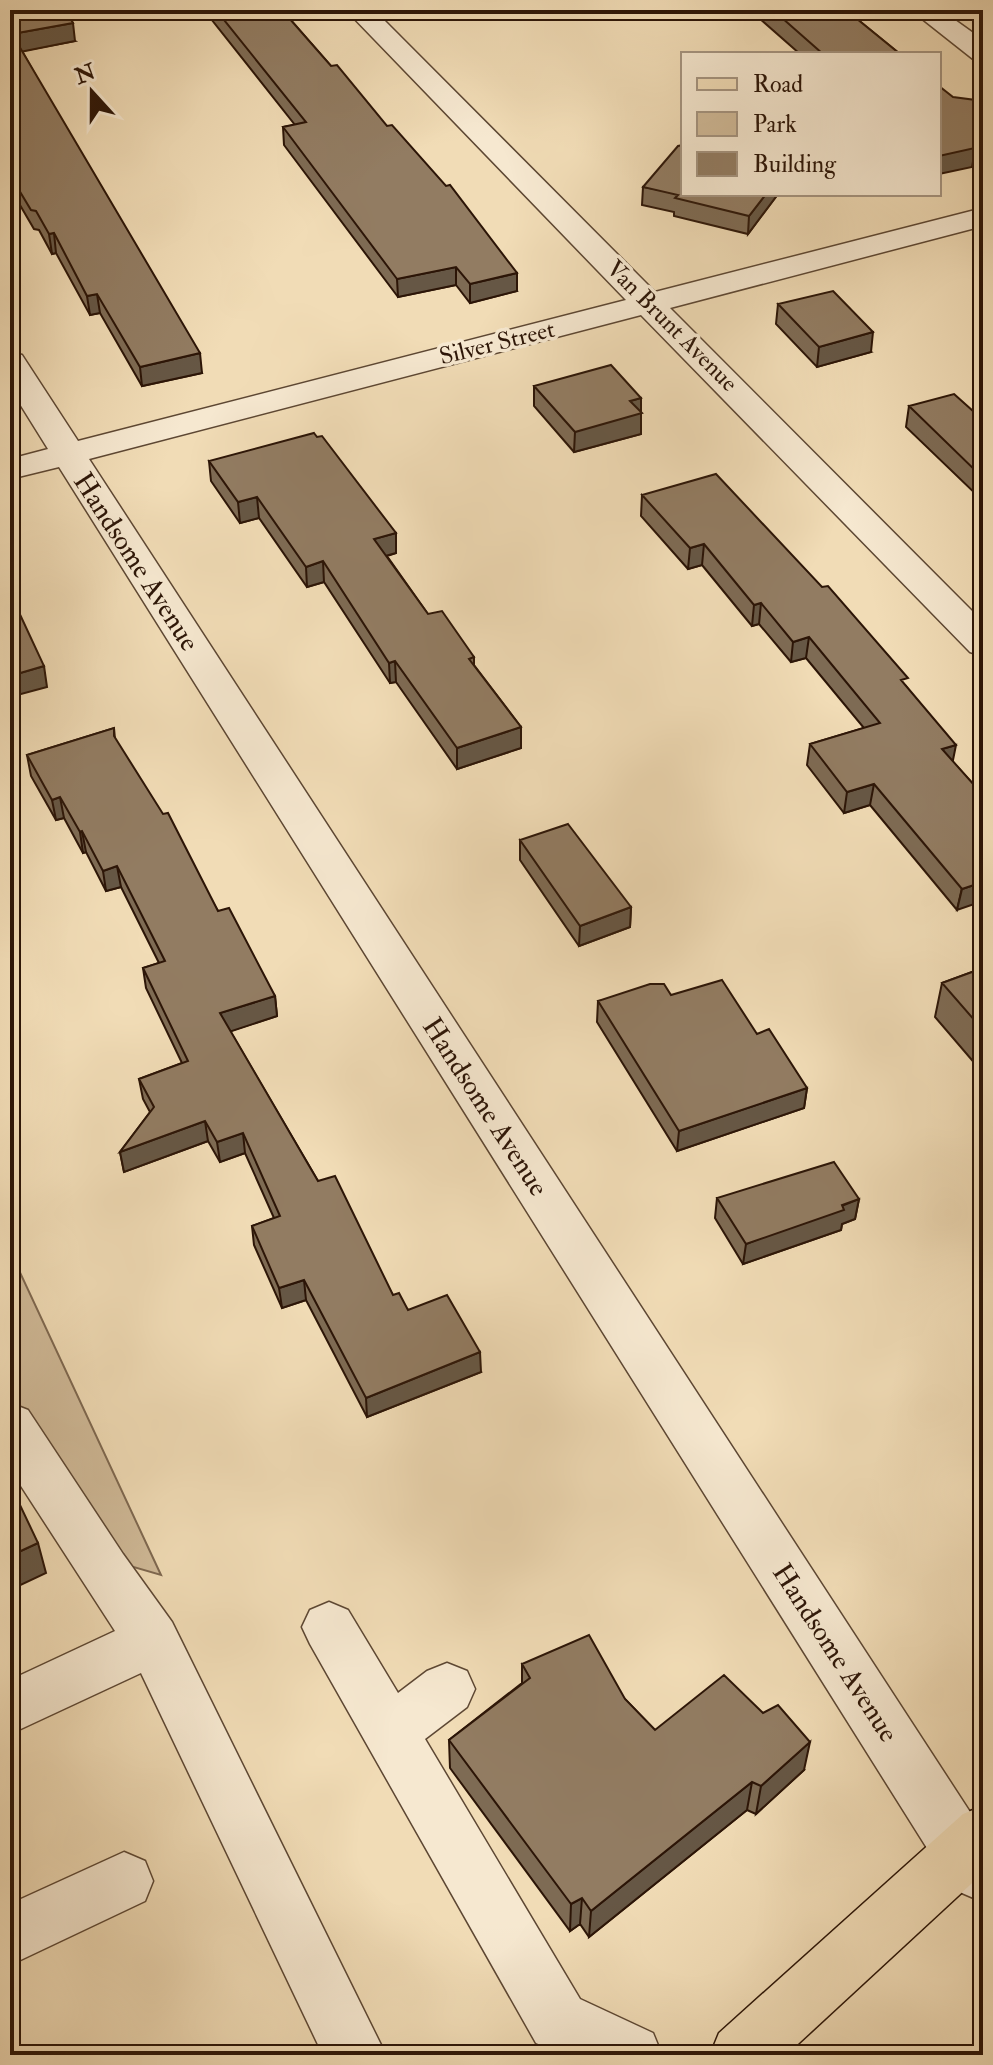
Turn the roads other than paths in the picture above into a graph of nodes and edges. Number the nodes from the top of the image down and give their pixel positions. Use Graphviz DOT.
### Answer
graph roads {
  1 [pos="359,10"];
  2 [pos="924,10"];
  3 [pos="983,53"];
  4 [pos="983,217"];
  5 [pos="650,304"];
  6 [pos="10,362"];
  7 [pos="67,454"];
  8 [pos="10,469"];
  9 [pos="983,644"];
  10 [pos="10,1425"];
  11 [pos="329,1627"];
  12 [pos="153,1640"];
  13 [pos="447,1689"];
  14 [pos="10,1708"];
  15 [pos="390,1732"];
  16 [pos="976,1853"];
  17 [pos="124,1881"];
  18 [pos="10,1935"];
  19 [pos="355,2055"];
  20 [pos="631,2055"];
  21 [pos="741,2055"];
  1 -- 5 [label="street, Van Brunt Avenue"];
  2 -- 3 [label="street"];
  4 -- 5 [label="street, Silver Street"];
  5 -- 7 [label="street, Silver Street"];
  5 -- 9 [label="street, Van Brunt Avenue"];
  6 -- 7 [label="street, Handsome Avenue"];
  7 -- 8 [label="street, Silver Street"];
  7 -- 16 [label="street, Handsome Avenue"];
  10 -- 12 [label="street"];
  11 -- 15 [label="street"];
  12 -- 14 [label="street"];
  12 -- 19 [label="street"];
  13 -- 15 [label="street"];
  15 -- 20 [label="street"];
  16 -- 21 [label="main road"];
  17 -- 18 [label="street"];
}
